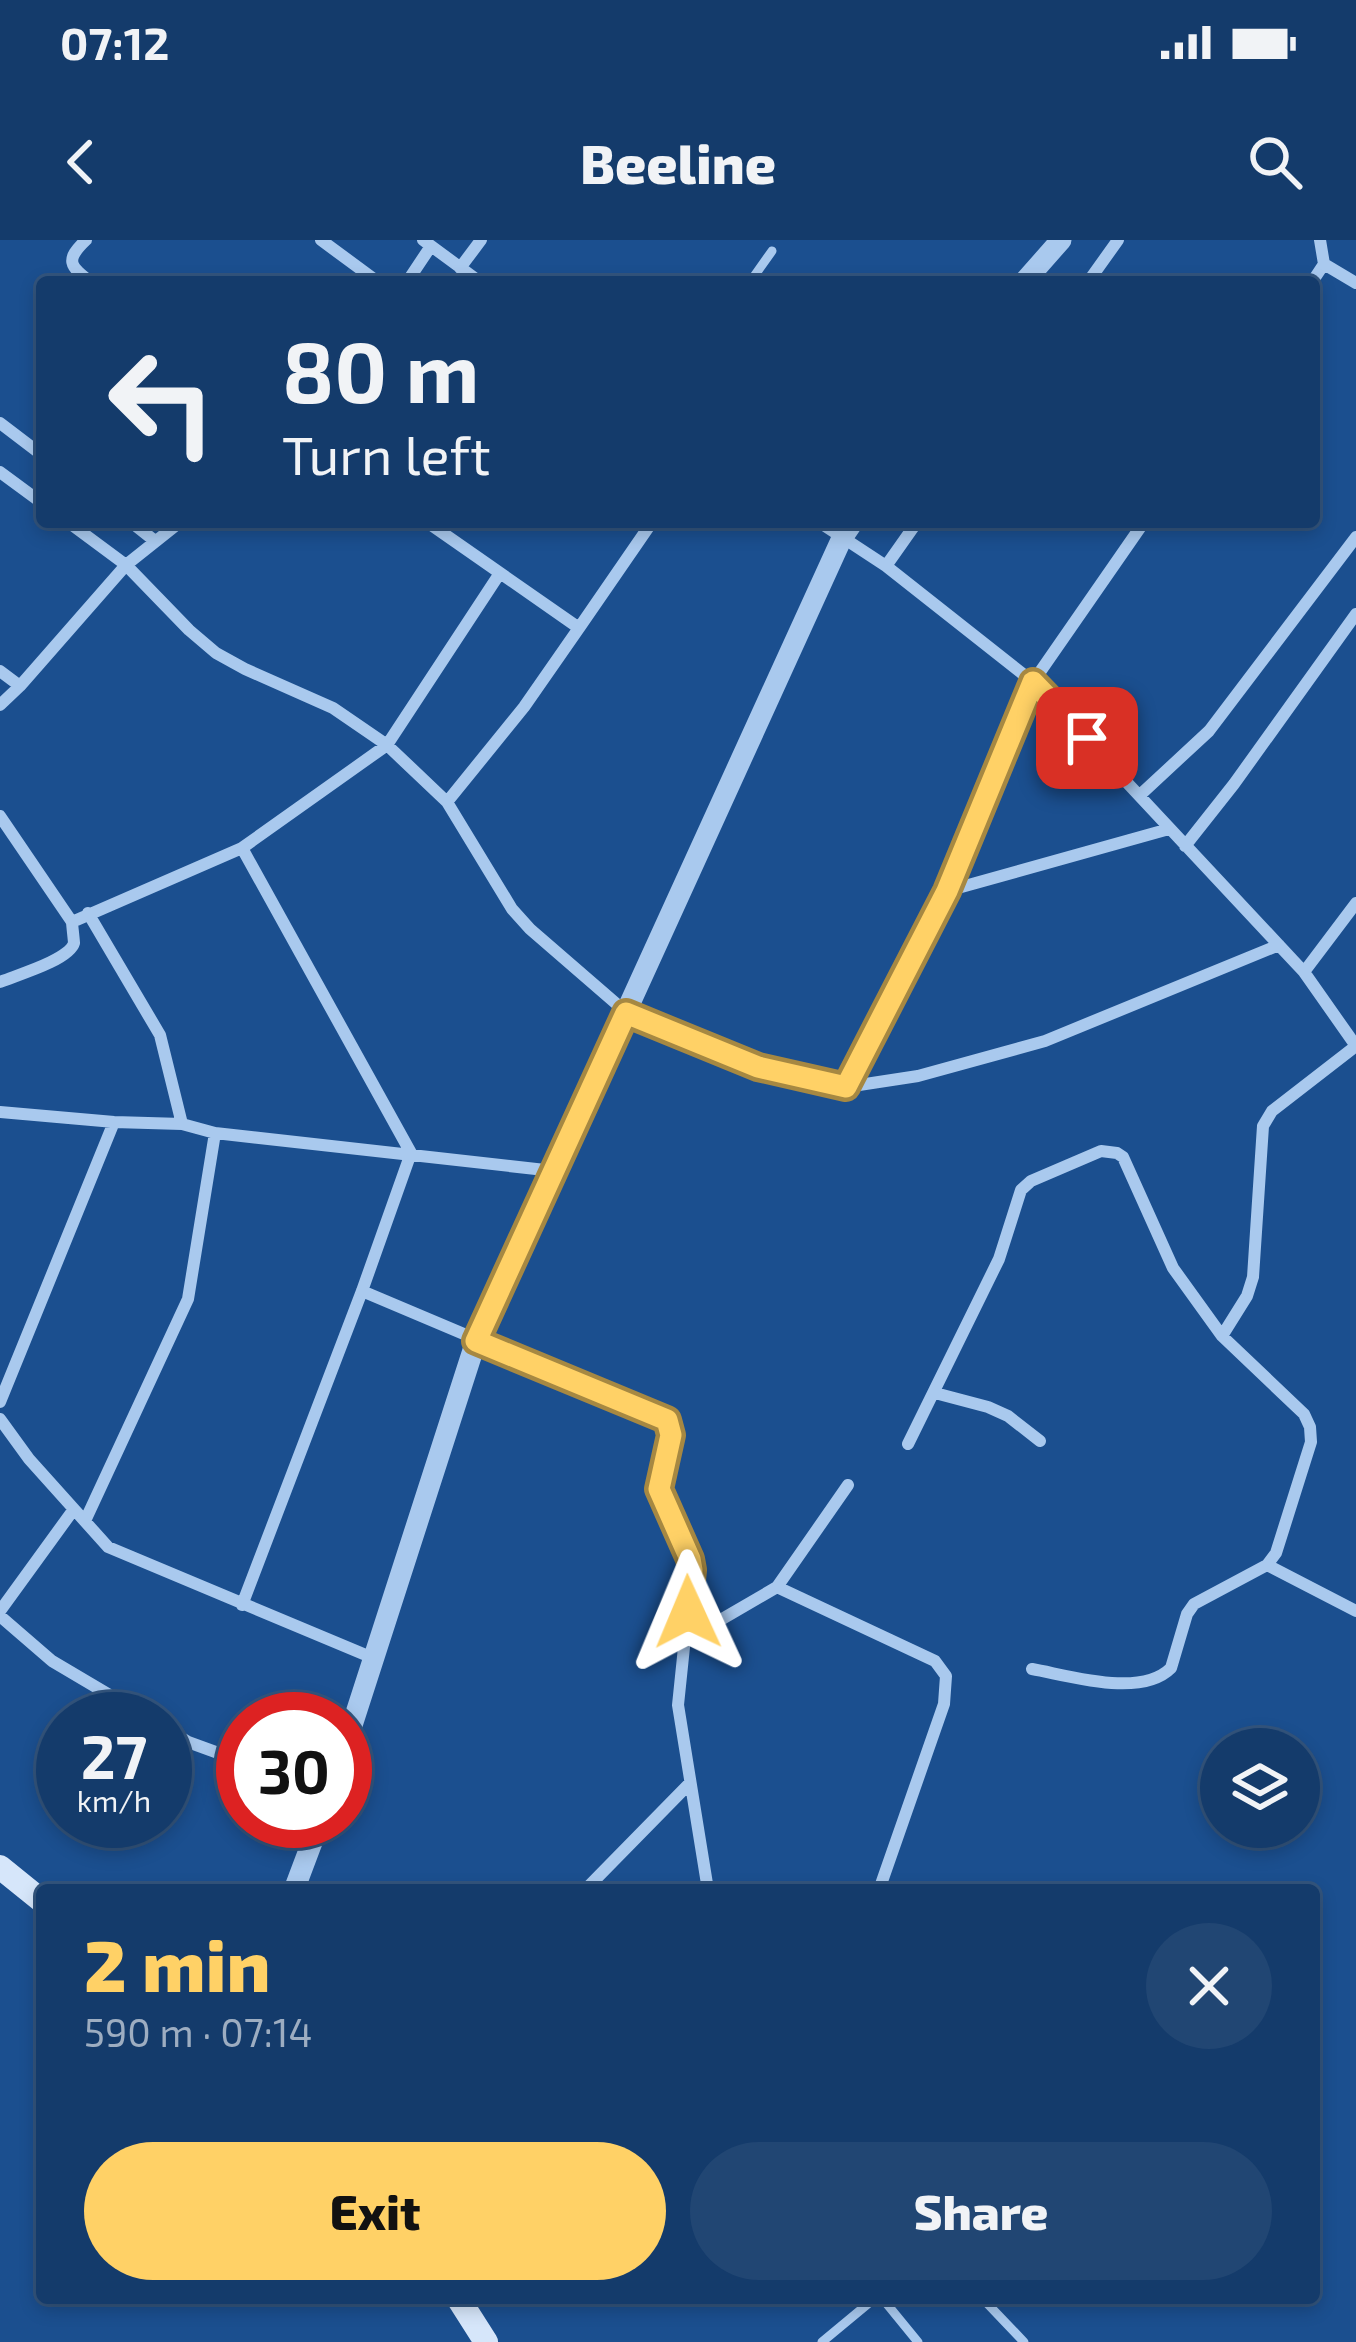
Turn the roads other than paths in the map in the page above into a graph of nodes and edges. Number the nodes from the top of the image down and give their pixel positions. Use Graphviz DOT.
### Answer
graph roads {
  1 [pos="86,240"];
  2 [pos="321,240"];
  3 [pos="481,240"];
  4 [pos="1061,240"];
  5 [pos="1118,240"];
  6 [pos="1320,240"];
  7 [pos="428,243"];
  8 [pos="772,251"];
  9 [pos="1324,264"];
  10 [pos="460,268"];
  11 [pos="83,276"];
  12 [pos="371,276"];
  13 [pos="410,276"];
  14 [pos="471,276"];
  15 [pos="754,276"];
  16 [pos="1029,276"];
  17 [pos="1092,276"];
  18 [pos="1316,276"];
  19 [pos="1356,283"];
  20 [pos="0,423"];
  21 [pos="36,450"];
  22 [pos="0,472"];
  23 [pos="36,499"];
  24 [pos="76,528"];
  25 [pos="138,528"];
  26 [pos="173,528"];
  27 [pos="436,528"];
  28 [pos="648,528"];
  29 [pos="913,528"];
  30 [pos="1140,528"];
  31 [pos="848,530"];
  32 [pos="1356,537"];
  33 [pos="155,541"];
  34 [pos="126,565"];
  35 [pos="886,566"];
  36 [pos="500,573"];
  37 [pos="1356,614"];
  38 [pos="579,628"];
  39 [pos="0,671"];
  40 [pos="1033,682"];
  41 [pos="20,686"];
  42 [pos="0,705"];
  43 [pos="387,745"];
  44 [pos="1140,795"];
  45 [pos="447,802"];
  46 [pos="0,815"];
  47 [pos="1168,830"];
  48 [pos="1185,846"];
  49 [pos="242,848"];
  50 [pos="947,891"];
  51 [pos="1356,903"];
  52 [pos="88,913"];
  53 [pos="72,922"];
  54 [pos="1279,945"];
  55 [pos="1304,972"];
  56 [pos="0,982"];
  57 [pos="626,1013"];
  58 [pos="1356,1046"];
  59 [pos="846,1087"];
  60 [pos="0,1112"];
  61 [pos="114,1122"];
  62 [pos="182,1124"];
  63 [pos="215,1133"];
  64 [pos="411,1153"];
  65 [pos="554,1171"];
  66 [pos="362,1291"];
  67 [pos="1222,1336"];
  68 [pos="476,1341"];
  69 [pos="934,1394"];
  70 [pos="0,1402"];
  71 [pos="0,1419"];
  72 [pos="1040,1441"];
  73 [pos="908,1444"];
  74 [pos="848,1485"];
  75 [pos="74,1509"];
  76 [pos="85,1521"];
  77 [pos="1267,1565"];
  78 [pos="776,1587"];
  79 [pos="242,1605"];
  80 [pos="1356,1611"];
  81 [pos="0,1614"];
  82 [pos="686,1640"];
  83 [pos="374,1658"];
  84 [pos="1032,1669"];
  85 [pos="104,1692"];
  86 [pos="363,1692"];
  87 [pos="689,1784"];
  88 [pos="310,1848"];
  89 [pos="0,1867"];
  90 [pos="296,1884"];
  91 [pos="591,1884"];
  92 [pos="707,1884"];
  93 [pos="881,1884"];
  94 [pos="36,1896"];
  95 [pos="469,2304"];
  96 [pos="871,2304"];
  97 [pos="884,2304"];
  98 [pos="988,2304"];
  99 [pos="486,2342"];
  100 [pos="822,2342"];
  101 [pos="918,2342"];
  102 [pos="1024,2342"];
  1 -- 11 [label="street"];
  2 -- 12 [label="street"];
  3 -- 10 [label="street"];
  4 -- 16 [label="street"];
  5 -- 17 [label="street"];
  6 -- 9 [label="street"];
  7 -- 10 [label="street"];
  7 -- 13 [label="street"];
  8 -- 15 [label="lane"];
  9 -- 18 [label="street"];
  9 -- 19 [label="street"];
  10 -- 14 [label="street"];
  20 -- 21 [label="street"];
  22 -- 23 [label="street"];
  24 -- 34 [label="street"];
  25 -- 33 [label="street"];
  26 -- 33 [label="street"];
  27 -- 36 [label="street"];
  28 -- 38 [label="street"];
  29 -- 35 [label="street"];
  30 -- 40 [label="street"];
  31 -- 35 [label="street"];
  31 -- 57 [label="street"];
  32 -- 44 [label="street"];
  33 -- 34 [label="street"];
  34 -- 41 [label="street"];
  34 -- 43 [label="street"];
  35 -- 40 [label="street"];
  36 -- 38 [label="street"];
  36 -- 43 [label="street"];
  37 -- 48 [label="street"];
  38 -- 45 [label="street"];
  39 -- 41 [label="street"];
  40 -- 44 [label="street"];
  40 -- 50 [label="street"];
  41 -- 42 [label="street"];
  43 -- 45 [label="street"];
  43 -- 49 [label="street"];
  44 -- 47 [label="street"];
  45 -- 57 [label="street"];
  46 -- 53 [label="street"];
  47 -- 48 [label="street"];
  47 -- 50 [label="street"];
  48 -- 54 [label="street"];
  49 -- 52 [label="street"];
  49 -- 64 [label="street"];
  50 -- 59 [label="street"];
  51 -- 55 [label="street"];
  52 -- 53 [label="street"];
  52 -- 62 [label="street"];
  53 -- 56 [label="street"];
  54 -- 55 [label="street"];
  54 -- 59 [label="street"];
  55 -- 58 [label="street"];
  57 -- 59 [label="street"];
  57 -- 65 [label="street"];
  58 -- 67 [label="street"];
  60 -- 61 [label="street"];
  61 -- 62 [label="street"];
  61 -- 70 [label="street"];
  62 -- 63 [label="street"];
  63 -- 64 [label="street"];
  63 -- 76 [label="street"];
  64 -- 65 [label="street"];
  64 -- 66 [label="street"];
  65 -- 68 [label="street"];
  66 -- 68 [label="street"];
  66 -- 79 [label="street"];
  67 -- 69 [label="street"];
  67 -- 77 [label="street"];
  68 -- 82 [label="street"];
  68 -- 83 [label="street"];
  69 -- 72 [label="street"];
  69 -- 73 [label="street"];
  71 -- 75 [label="street"];
  74 -- 78 [label="street"];
  75 -- 76 [label="street"];
  75 -- 81 [label="street"];
  76 -- 79 [label="street"];
  77 -- 80 [label="street"];
  77 -- 84 [label="street"];
  78 -- 82 [label="street"];
  78 -- 93 [label="street"];
  79 -- 83 [label="street"];
  81 -- 85 [label="street"];
  82 -- 87 [label="street"];
  83 -- 86 [label="street"];
  87 -- 91 [label="street"];
  87 -- 92 [label="street"];
  88 -- 90 [label="street"];
  89 -- 94 [label="main road"];
  95 -- 99 [label="main road"];
  96 -- 100 [label="lane"];
  97 -- 101 [label="lane"];
  98 -- 102 [label="lane"];
}
